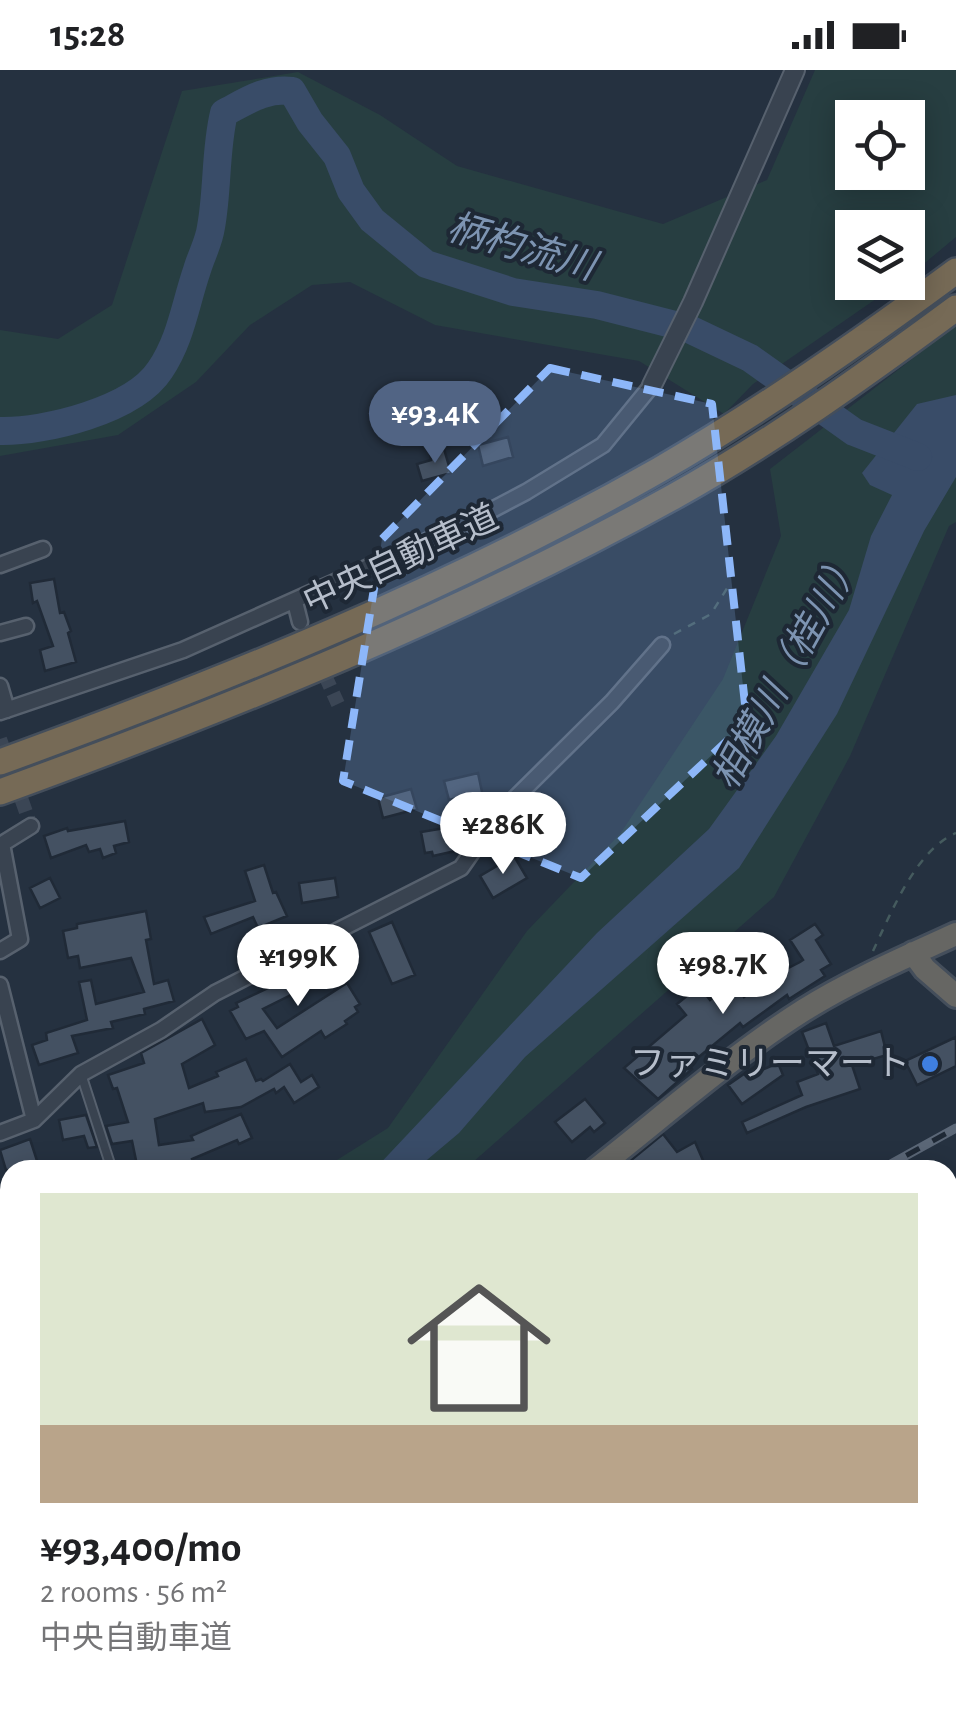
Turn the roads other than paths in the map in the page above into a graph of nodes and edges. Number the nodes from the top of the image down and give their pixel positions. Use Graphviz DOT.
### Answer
graph roads {
  1 [pos="794,70"];
  2 [pos="956,271"];
  3 [pos="956,308"];
  4 [pos="652,384"];
  5 [pos="43,548"];
  6 [pos="0,565"];
  7 [pos="295,602"];
  8 [pos="300,622"];
  9 [pos="26,626"];
  10 [pos="0,633"];
  11 [pos="662,645"];
  12 [pos="0,686"];
  13 [pos="4,711"];
  14 [pos="0,762"];
  15 [pos="0,792"];
  16 [pos="30,826"];
  17 [pos="956,934"];
  18 [pos="0,951"];
  19 [pos="914,953"];
  20 [pos="0,985"];
  21 [pos="956,996"];
  22 [pos="81,1074"];
  23 [pos="34,1120"];
  24 [pos="0,1133"];
  25 [pos="109,1160"];
  26 [pos="608,1160"];
  1 -- 4 [label="street"];
  2 -- 14 [label="highway, 中央自動車道"];
  3 -- 15 [label="highway, 中央自動車道"];
  4 -- 7 [label="street"];
  5 -- 6 [label="street"];
  7 -- 8 [label="street"];
  7 -- 13 [label="street"];
  9 -- 10 [label="street"];
  11 -- 22 [label="street"];
  12 -- 13 [label="street"];
  16 -- 18 [label="street"];
  17 -- 19 [label="highway"];
  19 -- 21 [label="highway"];
  19 -- 26 [label="highway"];
  20 -- 23 [label="street"];
  22 -- 23 [label="street"];
  22 -- 25 [label="lane"];
  23 -- 24 [label="street"];
}
